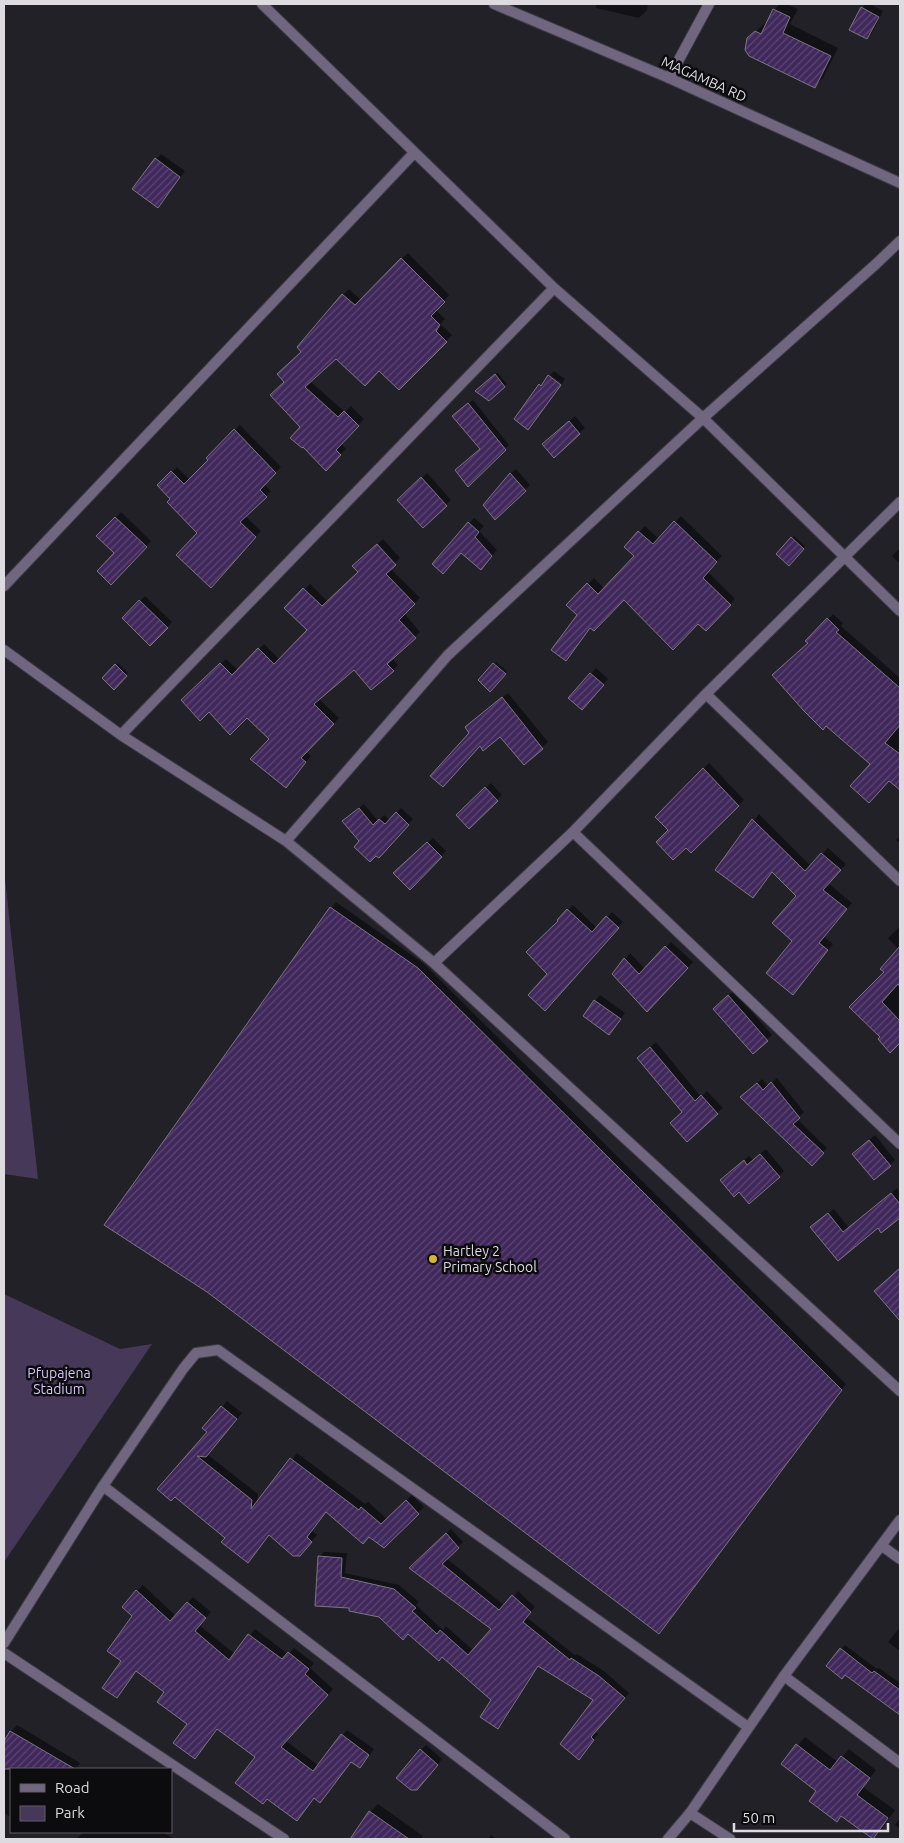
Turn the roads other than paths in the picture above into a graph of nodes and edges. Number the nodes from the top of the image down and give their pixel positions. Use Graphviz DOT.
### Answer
graph roads {
  1 [pos="262,4"];
  2 [pos="494,4"];
  3 [pos="709,4"];
  4 [pos="669,78"];
  5 [pos="414,153"];
  6 [pos="900,183"];
  7 [pos="900,240"];
  8 [pos="554,288"];
  9 [pos="703,418"];
  10 [pos="900,502"];
  11 [pos="844,556"];
  12 [pos="4,586"];
  13 [pos="900,612"];
  14 [pos="4,650"];
  15 [pos="706,694"];
  16 [pos="121,736"];
  17 [pos="573,832"];
  18 [pos="286,841"];
  19 [pos="900,880"];
  20 [pos="434,963"];
  21 [pos="900,1144"];
  22 [pos="900,1391"];
  23 [pos="103,1486"];
  24 [pos="900,1520"];
  25 [pos="882,1546"];
  26 [pos="900,1559"];
  27 [pos="4,1643"];
  28 [pos="4,1653"];
  29 [pos="784,1676"];
  30 [pos="748,1727"];
  31 [pos="900,1763"];
  32 [pos="690,1813"];
  33 [pos="284,1839"];
  34 [pos="565,1839"];
  35 [pos="668,1839"];
  36 [pos="730,1839"];
  1 -- 5 [label="street"];
  2 -- 4 [label="street, MAGAMBA RD"];
  3 -- 4 [label="street"];
  4 -- 6 [label="street, MAGAMBA RD"];
  5 -- 8 [label="street"];
  5 -- 12 [label="street"];
  7 -- 9 [label="street"];
  8 -- 9 [label="street"];
  8 -- 16 [label="street"];
  9 -- 11 [label="street"];
  9 -- 18 [label="street"];
  10 -- 11 [label="street"];
  11 -- 13 [label="street"];
  11 -- 15 [label="street"];
  14 -- 16 [label="street"];
  15 -- 17 [label="street"];
  15 -- 19 [label="street"];
  16 -- 18 [label="street"];
  17 -- 20 [label="street"];
  17 -- 21 [label="street"];
  18 -- 20 [label="street"];
  20 -- 22 [label="street"];
  23 -- 27 [label="street"];
  23 -- 30 [label="street"];
  23 -- 34 [label="street"];
  24 -- 25 [label="street"];
  25 -- 26 [label="street"];
  25 -- 29 [label="street"];
  28 -- 33 [label="street"];
  29 -- 30 [label="street"];
  29 -- 31 [label="street"];
  30 -- 32 [label="street"];
  32 -- 35 [label="street"];
  32 -- 36 [label="street"];
}
